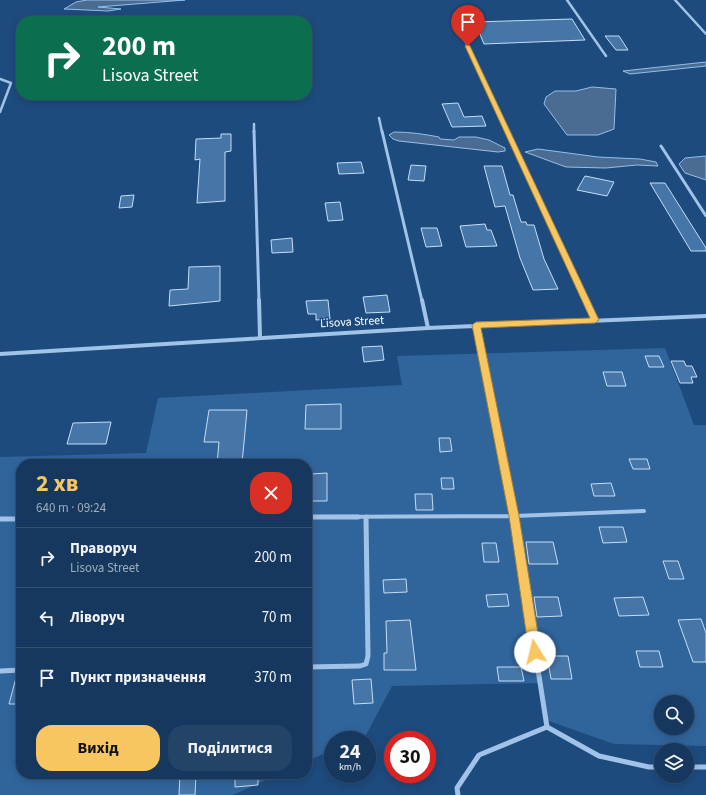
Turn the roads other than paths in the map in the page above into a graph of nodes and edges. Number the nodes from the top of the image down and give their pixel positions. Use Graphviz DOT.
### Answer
graph roads {
  1 [pos="567,0"];
  2 [pos="675,0"];
  3 [pos="454,17"];
  4 [pos="706,34"];
  5 [pos="606,56"];
  6 [pos="0,79"];
  7 [pos="0,112"];
  8 [pos="379,118"];
  9 [pos="254,124"];
  10 [pos="661,146"];
  11 [pos="706,216"];
  12 [pos="706,316"];
  13 [pos="595,320"];
  14 [pos="476,325"];
  15 [pos="428,328"];
  16 [pos="260,337"];
  17 [pos="0,354"];
  18 [pos="644,511"];
  19 [pos="514,516"];
  20 [pos="312,517"];
  21 [pos="366,517"];
  22 [pos="0,519"];
  23 [pos="16,519"];
  24 [pos="312,667"];
  25 [pos="16,670"];
  26 [pos="0,671"];
  27 [pos="547,727"];
  28 [pos="654,767"];
  29 [pos="694,767"];
  30 [pos="706,767"];
  31 [pos="458,795"];
  1 -- 5 [label="street"];
  2 -- 4 [label="street"];
  3 -- 13 [label="street"];
  6 -- 7 [label="street"];
  8 -- 15 [label="street"];
  9 -- 16 [label="street"];
  10 -- 11 [label="street"];
  12 -- 13 [label="street, Lisova Street"];
  13 -- 14 [label="street, Lisova Street"];
  14 -- 15 [label="street, Lisova Street"];
  14 -- 19 [label="street"];
  15 -- 16 [label="street, Lisova Street"];
  16 -- 17 [label="street, Lisova Street"];
  18 -- 19 [label="street"];
  19 -- 21 [label="street"];
  19 -- 27 [label="street"];
  20 -- 21 [label="street"];
  21 -- 24 [label="street"];
  22 -- 23 [label="street"];
  25 -- 26 [label="street"];
  27 -- 28 [label="street"];
  27 -- 31 [label="street"];
  29 -- 30 [label="street"];
}
